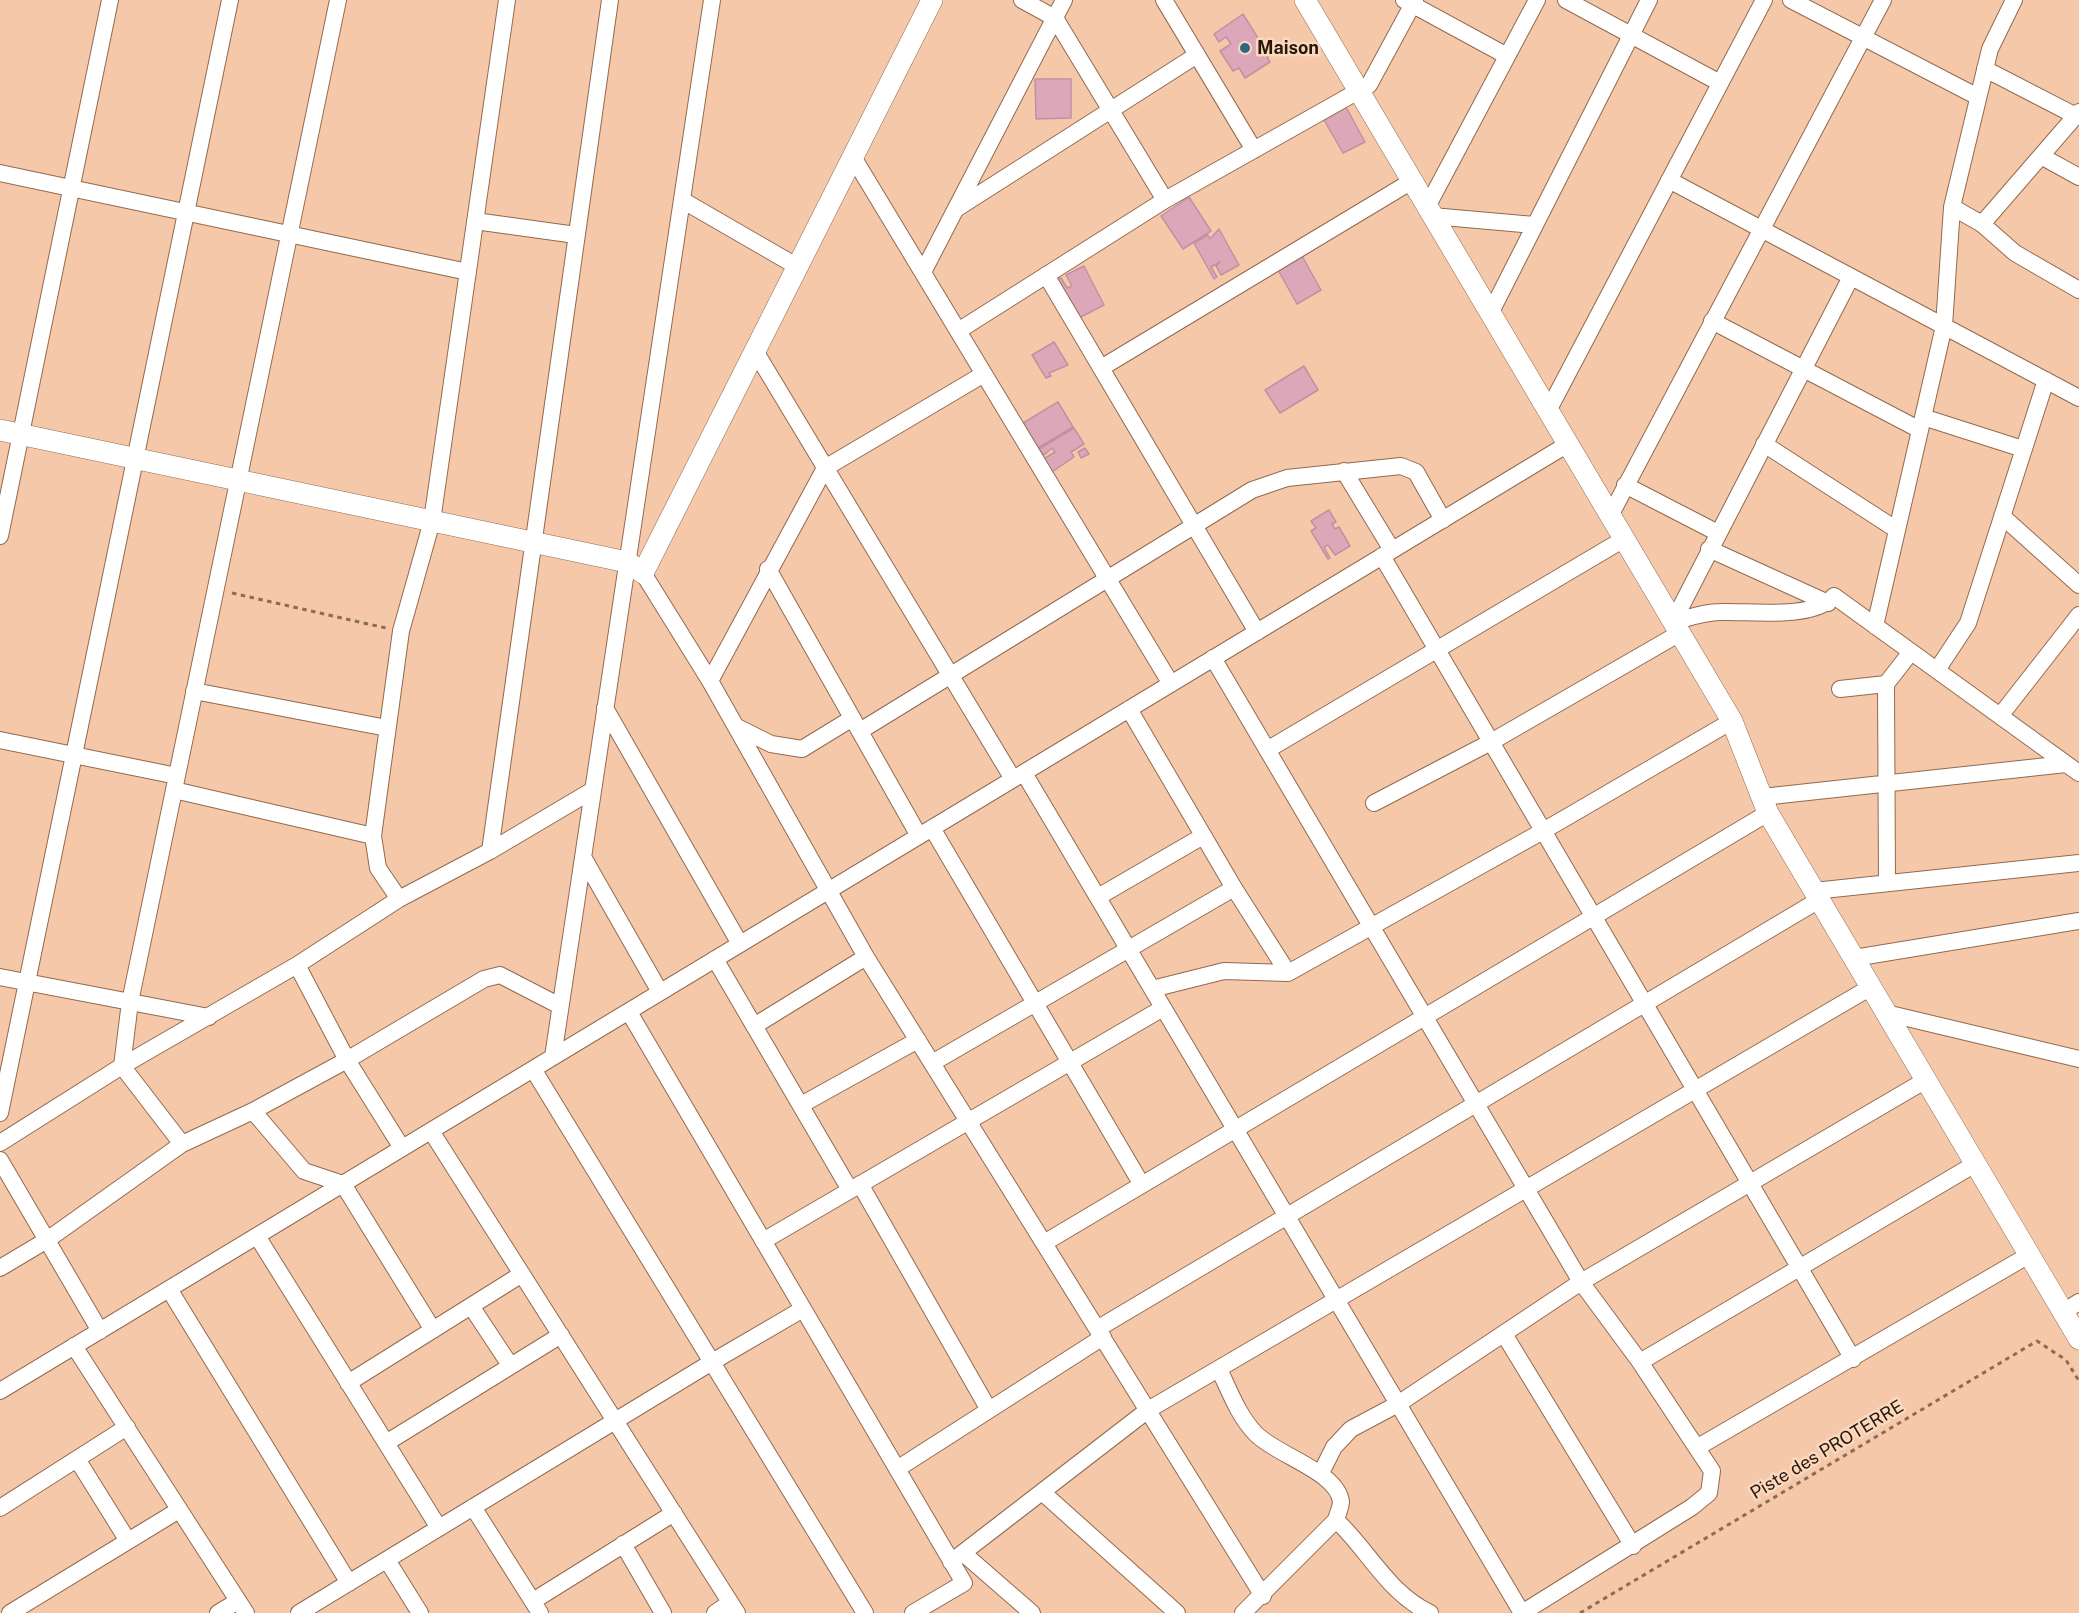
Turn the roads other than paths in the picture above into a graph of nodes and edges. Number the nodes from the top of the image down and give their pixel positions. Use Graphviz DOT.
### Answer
graph roads {
  1 [pos="110,0"];
  2 [pos="230,0"];
  3 [pos="338,0"];
  4 [pos="507,0"];
  5 [pos="610,0"];
  6 [pos="712,0"];
  7 [pos="932,0"];
  8 [pos="1022,0"];
  9 [pos="1064,0"];
  10 [pos="1164,0"];
  11 [pos="1305,0"];
  12 [pos="1537,0"];
  13 [pos="1566,0"];
  14 [pos="1649,0"];
  15 [pos="1764,0"];
  16 [pos="1791,0"];
  17 [pos="1882,0"];
  18 [pos="2014,0"];
  19 [pos="1410,1"];
  20 [pos="1055,18"];
  21 [pos="1631,36"];
  22 [pos="1863,37"];
  23 [pos="1197,55"];
  24 [pos="1507,56"];
  25 [pos="1985,69"];
  26 [pos="1720,83"];
  27 [pos="1359,92"];
  28 [pos="1978,97"];
  29 [pos="1111,110"];
  30 [pos="2077,114"];
  31 [pos="1254,150"];
  32 [pos="2041,156"];
  33 [pos="853,157"];
  34 [pos="0,173"];
  35 [pos="2079,177"];
  36 [pos="1669,180"];
  37 [pos="1412,181"];
  38 [pos="71,188"];
  39 [pos="682,200"];
  40 [pos="1165,200"];
  41 [pos="1952,207"];
  42 [pos="956,209"];
  43 [pos="1430,211"];
  44 [pos="186,213"];
  45 [pos="475,221"];
  46 [pos="1982,224"];
  47 [pos="1534,225"];
  48 [pos="1761,229"];
  49 [pos="289,234"];
  50 [pos="576,235"];
  51 [pos="798,267"];
  52 [pos="468,272"];
  53 [pos="923,272"];
  54 [pos="1046,275"];
  55 [pos="1851,277"];
  56 [pos="2079,290"];
  57 [pos="1490,314"];
  58 [pos="1712,321"];
  59 [pos="1944,326"];
  60 [pos="958,331"];
  61 [pos="755,351"];
  62 [pos="1101,368"];
  63 [pos="1803,369"];
  64 [pos="984,374"];
  65 [pos="2046,380"];
  66 [pos="2079,398"];
  67 [pos="1548,411"];
  68 [pos="1921,424"];
  69 [pos="0,430"];
  70 [pos="21,434"];
  71 [pos="1568,444"];
  72 [pos="1764,444"];
  73 [pos="2023,449"];
  74 [pos="135,459"];
  75 [pos="825,468"];
  76 [pos="1344,471"];
  77 [pos="238,480"];
  78 [pos="1626,485"];
  79 [pos="1610,516"];
  80 [pos="2002,516"];
  81 [pos="1443,520"];
  82 [pos="432,521"];
  83 [pos="1194,526"];
  84 [pos="1897,530"];
  85 [pos="1718,533"];
  86 [pos="0,536"];
  87 [pos="1624,539"];
  88 [pos="533,543"];
  89 [pos="1710,549"];
  90 [pos="1387,553"];
  91 [pos="635,568"];
  92 [pos="768,569"];
  93 [pos="1108,579"];
  94 [pos="2079,585"];
  95 [pos="1828,603"];
  96 [pos="2079,615"];
  97 [pos="1875,626"];
  98 [pos="1677,628"];
  99 [pos="1257,632"];
  100 [pos="1437,650"];
  101 [pos="1911,652"];
  102 [pos="1213,658"];
  103 [pos="1937,670"];
  104 [pos="950,676"];
  105 [pos="710,681"];
  106 [pos="1171,684"];
  107 [pos="1886,684"];
  108 [pos="1840,689"];
  109 [pos="194,691"];
  110 [pos="605,708"];
  111 [pos="1129,709"];
  112 [pos="2000,716"];
  113 [pos="1732,721"];
  114 [pos="856,725"];
  115 [pos="737,727"];
  116 [pos="387,728"];
  117 [pos="0,740"];
  118 [pos="1491,742"];
  119 [pos="1267,750"];
  120 [pos="74,755"];
  121 [pos="2073,768"];
  122 [pos="1018,776"];
  123 [pos="175,783"];
  124 [pos="1887,783"];
  125 [pos="593,790"];
  126 [pos="1374,803"];
  127 [pos="1765,805"];
  128 [pos="1543,831"];
  129 [pos="926,832"];
  130 [pos="373,836"];
  131 [pos="1203,836"];
  132 [pos="490,851"];
  133 [pos="583,857"];
  134 [pos="2079,863"];
  135 [pos="1887,883"];
  136 [pos="1234,888"];
  137 [pos="830,890"];
  138 [pos="1817,896"];
  139 [pos="1098,897"];
  140 [pos="399,899"];
  141 [pos="1593,916"];
  142 [pos="2079,921"];
  143 [pos="1372,927"];
  144 [pos="740,944"];
  145 [pos="1128,950"];
  146 [pos="866,957"];
  147 [pos="1854,958"];
  148 [pos="715,959"];
  149 [pos="297,965"];
  150 [pos="1288,973"];
  151 [pos="0,977"];
  152 [pos="27,982"];
  153 [pos="1871,987"];
  154 [pos="1152,989"];
  155 [pos="660,992"];
  156 [pos="130,1002"];
  157 [pos="1035,1004"];
  158 [pos="1644,1004"];
  159 [pos="561,1006"];
  160 [pos="1163,1008"];
  161 [pos="629,1012"];
  162 [pos="1886,1013"];
  163 [pos="209,1017"];
  164 [pos="1425,1017"];
  165 [pos="754,1026"];
  166 [pos="918,1040"];
  167 [pos="553,1057"];
  168 [pos="2079,1059"];
  169 [pos="347,1060"];
  170 [pos="1070,1062"];
  171 [pos="932,1064"];
  172 [pos="122,1066"];
  173 [pos="533,1069"];
  174 [pos="1926,1080"];
  175 [pos="1695,1090"];
  176 [pos="1476,1104"];
  177 [pos="801,1105"];
  178 [pos="253,1111"];
  179 [pos="0,1113"];
  180 [pos="969,1122"];
  181 [pos="1235,1129"];
  182 [pos="431,1131"];
  183 [pos="0,1143"];
  184 [pos="182,1144"];
  185 [pos="402,1148"];
  186 [pos="0,1160"];
  187 [pos="1975,1164"];
  188 [pos="1750,1183"];
  189 [pos="343,1184"];
  190 [pos="1142,1185"];
  191 [pos="855,1187"];
  192 [pos="1527,1189"];
  193 [pos="1287,1216"];
  194 [pos="257,1236"];
  195 [pos="47,1240"];
  196 [pos="763,1241"];
  197 [pos="1044,1243"];
  198 [pos="2029,1255"];
  199 [pos="0,1268"];
  200 [pos="1799,1268"];
  201 [pos="522,1274"];
  202 [pos="1581,1281"];
  203 [pos="169,1288"];
  204 [pos="1336,1300"];
  205 [pos="471,1306"];
  206 [pos="2071,1307"];
  207 [pos="803,1310"];
  208 [pos="433,1329"];
  209 [pos="100,1330"];
  210 [pos="1100,1333"];
  211 [pos="1504,1334"];
  212 [pos="561,1335"];
  213 [pos="2079,1339"];
  214 [pos="74,1346"];
  215 [pos="1853,1359"];
  216 [pos="712,1362"];
  217 [pos="1640,1362"];
  218 [pos="510,1365"];
  219 [pos="1220,1369"];
  220 [pos="348,1383"];
  221 [pos="0,1391"];
  222 [pos="1398,1404"];
  223 [pos="989,1410"];
  224 [pos="1148,1410"];
  225 [pos="616,1422"];
  226 [pos="126,1427"];
  227 [pos="386,1443"];
  228 [pos="1698,1447"];
  229 [pos="77,1459"];
  230 [pos="897,1469"];
  231 [pos="1321,1473"];
  232 [pos="1042,1492"];
  233 [pos="473,1507"];
  234 [pos="0,1508"];
  235 [pos="179,1510"];
  236 [pos="674,1514"];
  237 [pos="1336,1520"];
  238 [pos="439,1528"];
  239 [pos="128,1541"];
  240 [pos="623,1544"];
  241 [pos="1633,1546"];
  242 [pos="957,1557"];
  243 [pos="387,1560"];
  244 [pos="349,1582"];
  245 [pos="1263,1596"];
  246 [pos="242,1607"];
  247 [pos="536,1607"];
  248 [pos="734,1608"];
  249 [pos="10,1613"];
  250 [pos="218,1613"];
  251 [pos="299,1613"];
  252 [pos="420,1613"];
  253 [pos="663,1613"];
  254 [pos="715,1613"];
  255 [pos="865,1613"];
  256 [pos="913,1613"];
  257 [pos="1032,1613"];
  258 [pos="1177,1613"];
  259 [pos="1243,1613"];
  260 [pos="1430,1613"];
  261 [pos="1522,1613"];
  1 -- 38 [label="street"];
  2 -- 44 [label="street"];
  3 -- 49 [label="street"];
  4 -- 45 [label="street"];
  5 -- 50 [label="street"];
  6 -- 39 [label="street"];
  7 -- 33 [label="street"];
  8 -- 20 [label="street"];
  9 -- 20 [label="street"];
  10 -- 23 [label="street"];
  11 -- 27 [label="street"];
  12 -- 24 [label="street"];
  13 -- 21 [label="street"];
  14 -- 21 [label="street"];
  15 -- 26 [label="street"];
  16 -- 22 [label="street"];
  17 -- 22 [label="street"];
  18 -- 25 [label="street"];
  19 -- 24 [label="street"];
  19 -- 27 [label="street"];
  20 -- 29 [label="street"];
  20 -- 42 [label="street"];
  21 -- 26 [label="street"];
  21 -- 47 [label="street"];
  22 -- 28 [label="street"];
  22 -- 48 [label="street"];
  23 -- 29 [label="street"];
  23 -- 31 [label="street"];
  24 -- 43 [label="street"];
  25 -- 28 [label="street"];
  25 -- 30 [label="street"];
  26 -- 36 [label="street"];
  27 -- 31 [label="street"];
  27 -- 37 [label="street"];
  28 -- 41 [label="street"];
  29 -- 40 [label="street"];
  29 -- 42 [label="street"];
  30 -- 32 [label="street"];
  31 -- 40 [label="street"];
  32 -- 35 [label="street"];
  32 -- 46 [label="street"];
  33 -- 51 [label="street"];
  33 -- 53 [label="street"];
  34 -- 38 [label="street"];
  36 -- 48 [label="street"];
  36 -- 67 [label="street"];
  37 -- 43 [label="street"];
  37 -- 62 [label="street"];
  38 -- 44 [label="street"];
  38 -- 70 [label="street"];
  39 -- 51 [label="street"];
  39 -- 91 [label="street"];
  40 -- 54 [label="street"];
  41 -- 46 [label="street"];
  41 -- 59 [label="street"];
  42 -- 53 [label="street"];
  43 -- 47 [label="street"];
  43 -- 57 [label="street"];
  44 -- 49 [label="street"];
  44 -- 74 [label="street"];
  45 -- 50 [label="street"];
  45 -- 52 [label="street"];
  46 -- 56 [label="street"];
  47 -- 57 [label="street"];
  48 -- 55 [label="street"];
  48 -- 58 [label="street"];
  49 -- 52 [label="street"];
  49 -- 77 [label="street"];
  50 -- 88 [label="street"];
  51 -- 61 [label="street"];
  52 -- 82 [label="street"];
  53 -- 60 [label="street"];
  54 -- 60 [label="street"];
  54 -- 62 [label="street"];
  55 -- 59 [label="street"];
  55 -- 63 [label="street"];
  57 -- 67 [label="street"];
  58 -- 63 [label="street"];
  58 -- 78 [label="street"];
  59 -- 65 [label="street"];
  59 -- 68 [label="street"];
  60 -- 64 [label="street"];
  61 -- 75 [label="street"];
  61 -- 91 [label="street"];
  62 -- 83 [label="street"];
  63 -- 68 [label="street"];
  63 -- 72 [label="street"];
  64 -- 75 [label="street"];
  64 -- 93 [label="street"];
  65 -- 66 [label="street"];
  65 -- 73 [label="street"];
  67 -- 71 [label="street"];
  68 -- 73 [label="street"];
  68 -- 84 [label="street"];
  69 -- 70 [label="street"];
  70 -- 74 [label="street"];
  70 -- 86 [label="street"];
  71 -- 79 [label="street"];
  71 -- 81 [label="street"];
  72 -- 84 [label="street"];
  72 -- 85 [label="street"];
  73 -- 80 [label="street"];
  74 -- 77 [label="street"];
  74 -- 120 [label="street"];
  75 -- 92 [label="street"];
  75 -- 104 [label="street"];
  76 -- 81 [label="street"];
  76 -- 83 [label="street"];
  76 -- 90 [label="street"];
  77 -- 82 [label="street"];
  77 -- 109 [label="street"];
  78 -- 79 [label="street"];
  78 -- 85 [label="street"];
  79 -- 87 [label="street"];
  80 -- 94 [label="street"];
  80 -- 103 [label="street"];
  81 -- 90 [label="street"];
  82 -- 88 [label="street"];
  82 -- 116 [label="street"];
  83 -- 93 [label="street"];
  83 -- 99 [label="street"];
  84 -- 97 [label="street"];
  85 -- 89 [label="street"];
  87 -- 98 [label="street"];
  87 -- 100 [label="street"];
  88 -- 91 [label="street"];
  88 -- 132 [label="street"];
  89 -- 95 [label="street"];
  89 -- 98 [label="street"];
  90 -- 99 [label="street"];
  90 -- 100 [label="street"];
  91 -- 105 [label="street"];
  91 -- 110 [label="street"];
  92 -- 105 [label="street"];
  92 -- 114 [label="street"];
  93 -- 104 [label="street"];
  93 -- 106 [label="street"];
  95 -- 97 [label="street"];
  95 -- 98 [label="street"];
  96 -- 112 [label="street"];
  97 -- 101 [label="street"];
  98 -- 113 [label="street"];
  98 -- 118 [label="street"];
  99 -- 102 [label="street"];
  100 -- 118 [label="street"];
  100 -- 119 [label="street"];
  101 -- 103 [label="street"];
  101 -- 107 [label="street"];
  102 -- 106 [label="street"];
  102 -- 119 [label="street"];
  103 -- 112 [label="street"];
  104 -- 114 [label="street"];
  104 -- 122 [label="street"];
  105 -- 115 [label="street"];
  106 -- 111 [label="street"];
  107 -- 108 [label="street"];
  107 -- 124 [label="street"];
  109 -- 116 [label="street"];
  109 -- 123 [label="street"];
  110 -- 125 [label="street"];
  110 -- 144 [label="street"];
  111 -- 122 [label="street"];
  111 -- 131 [label="street"];
  112 -- 121 [label="street"];
  113 -- 127 [label="street"];
  113 -- 128 [label="street"];
  114 -- 115 [label="street"];
  114 -- 129 [label="street"];
  115 -- 137 [label="street"];
  116 -- 130 [label="street"];
  117 -- 120 [label="street"];
  118 -- 126 [label="street"];
  118 -- 128 [label="street"];
  119 -- 143 [label="street"];
  120 -- 123 [label="street"];
  120 -- 152 [label="street"];
  121 -- 124 [label="street"];
  122 -- 129 [label="street"];
  122 -- 139 [label="street"];
  123 -- 130 [label="street"];
  123 -- 156 [label="street"];
  124 -- 127 [label="street"];
  124 -- 135 [label="street"];
  125 -- 132 [label="street"];
  125 -- 133 [label="street"];
  127 -- 138 [label="street"];
  127 -- 141 [label="street"];
  128 -- 141 [label="street"];
  128 -- 143 [label="street"];
  129 -- 137 [label="street"];
  129 -- 157 [label="street"];
  130 -- 140 [label="street"];
  131 -- 136 [label="street"];
  131 -- 139 [label="street"];
  132 -- 140 [label="street"];
  133 -- 155 [label="street"];
  133 -- 159 [label="street"];
  134 -- 135 [label="street"];
  135 -- 138 [label="street"];
  136 -- 145 [label="street"];
  136 -- 150 [label="street"];
  137 -- 144 [label="street"];
  137 -- 146 [label="street"];
  138 -- 147 [label="street"];
  138 -- 158 [label="street"];
  139 -- 145 [label="street"];
  140 -- 149 [label="street"];
  141 -- 158 [label="street"];
  141 -- 164 [label="street"];
  142 -- 147 [label="street"];
  143 -- 150 [label="street"];
  143 -- 164 [label="street"];
  144 -- 148 [label="street"];
  145 -- 154 [label="street"];
  145 -- 157 [label="street"];
  146 -- 165 [label="street"];
  146 -- 166 [label="street"];
  147 -- 153 [label="street"];
  148 -- 155 [label="street"];
  148 -- 165 [label="street"];
  149 -- 163 [label="street"];
  149 -- 169 [label="street"];
  150 -- 154 [label="street"];
  151 -- 152 [label="street"];
  152 -- 156 [label="street"];
  152 -- 179 [label="street"];
  153 -- 162 [label="street"];
  153 -- 175 [label="street"];
  154 -- 160 [label="street"];
  155 -- 161 [label="street"];
  156 -- 163 [label="street"];
  156 -- 172 [label="street"];
  157 -- 170 [label="street"];
  157 -- 171 [label="street"];
  158 -- 175 [label="street"];
  158 -- 176 [label="street"];
  159 -- 167 [label="street"];
  159 -- 169 [label="street"];
  160 -- 170 [label="street"];
  160 -- 181 [label="street"];
  161 -- 167 [label="street"];
  161 -- 196 [label="street"];
  162 -- 168 [label="street"];
  162 -- 174 [label="street"];
  163 -- 172 [label="street"];
  164 -- 176 [label="street"];
  164 -- 181 [label="street"];
  165 -- 177 [label="street"];
  166 -- 171 [label="street"];
  166 -- 177 [label="street"];
  167 -- 173 [label="street"];
  169 -- 178 [label="street"];
  169 -- 185 [label="street"];
  170 -- 180 [label="street"];
  170 -- 190 [label="street"];
  171 -- 180 [label="street"];
  172 -- 183 [label="street"];
  172 -- 184 [label="street"];
  173 -- 182 [label="street"];
  173 -- 216 [label="street"];
  174 -- 187 [label="street"];
  174 -- 188 [label="street"];
  175 -- 188 [label="street"];
  175 -- 192 [label="street"];
  176 -- 192 [label="street"];
  176 -- 193 [label="street"];
  177 -- 191 [label="street"];
  178 -- 184 [label="street"];
  178 -- 189 [label="street"];
  180 -- 191 [label="street"];
  180 -- 197 [label="street"];
  181 -- 190 [label="street"];
  181 -- 193 [label="street"];
  182 -- 185 [label="street"];
  182 -- 201 [label="street"];
  184 -- 195 [label="street"];
  185 -- 189 [label="street"];
  186 -- 195 [label="street"];
  187 -- 198 [label="street"];
  187 -- 200 [label="street"];
  188 -- 200 [label="street"];
  188 -- 202 [label="street"];
  189 -- 194 [label="street"];
  189 -- 208 [label="street"];
  190 -- 197 [label="street"];
  191 -- 196 [label="street"];
  191 -- 223 [label="street"];
  192 -- 202 [label="street"];
  192 -- 204 [label="street"];
  193 -- 204 [label="street"];
  193 -- 210 [label="street"];
  194 -- 203 [label="street"];
  194 -- 220 [label="street"];
  195 -- 199 [label="street"];
  195 -- 209 [label="street"];
  196 -- 207 [label="street"];
  197 -- 210 [label="street"];
  198 -- 206 [label="street"];
  198 -- 215 [label="street"];
  200 -- 215 [label="street"];
  200 -- 217 [label="street"];
  201 -- 205 [label="street"];
  201 -- 212 [label="street"];
  202 -- 211 [label="street"];
  202 -- 217 [label="street"];
  203 -- 209 [label="street"];
  203 -- 244 [label="street"];
  204 -- 219 [label="street"];
  204 -- 222 [label="street"];
  205 -- 208 [label="street"];
  205 -- 218 [label="street"];
  206 -- 213 [label="street"];
  207 -- 216 [label="street"];
  207 -- 230 [label="street"];
  208 -- 220 [label="street"];
  209 -- 214 [label="street"];
  210 -- 223 [label="street"];
  210 -- 224 [label="street"];
  211 -- 222 [label="street"];
  211 -- 241 [label="street"];
  212 -- 218 [label="street"];
  212 -- 225 [label="street"];
  214 -- 221 [label="street"];
  214 -- 226 [label="street"];
  215 -- 228 [label="street"];
  216 -- 225 [label="street"];
  216 -- 255 [label="street"];
  217 -- 228 [label="street"];
  218 -- 227 [label="street"];
  219 -- 224 [label="street"];
  219 -- 231 [label="street"];
  220 -- 227 [label="street"];
  222 -- 231 [label="street"];
  222 -- 261 [label="street"];
  223 -- 230 [label="street"];
  224 -- 232 [label="street"];
  224 -- 245 [label="street"];
  225 -- 233 [label="street"];
  225 -- 236 [label="street"];
  226 -- 229 [label="street"];
  226 -- 235 [label="street"];
  227 -- 238 [label="street"];
  228 -- 241 [label="street"];
  229 -- 234 [label="street"];
  229 -- 239 [label="street"];
  230 -- 242 [label="street"];
  231 -- 237 [label="street"];
  232 -- 242 [label="street"];
  232 -- 258 [label="street"];
  233 -- 238 [label="street"];
  233 -- 247 [label="street"];
  235 -- 239 [label="street"];
  235 -- 246 [label="street"];
  236 -- 240 [label="street"];
  236 -- 248 [label="street"];
  237 -- 245 [label="street"];
  237 -- 260 [label="street"];
  238 -- 243 [label="street"];
  239 -- 249 [label="street"];
  240 -- 247 [label="street"];
  240 -- 253 [label="street"];
  241 -- 261 [label="street"];
  242 -- 256 [label="street"];
  242 -- 257 [label="street"];
  243 -- 244 [label="street"];
  243 -- 252 [label="street"];
  244 -- 251 [label="street"];
  245 -- 259 [label="street"];
  246 -- 250 [label="street"];
  248 -- 254 [label="street"];
}
